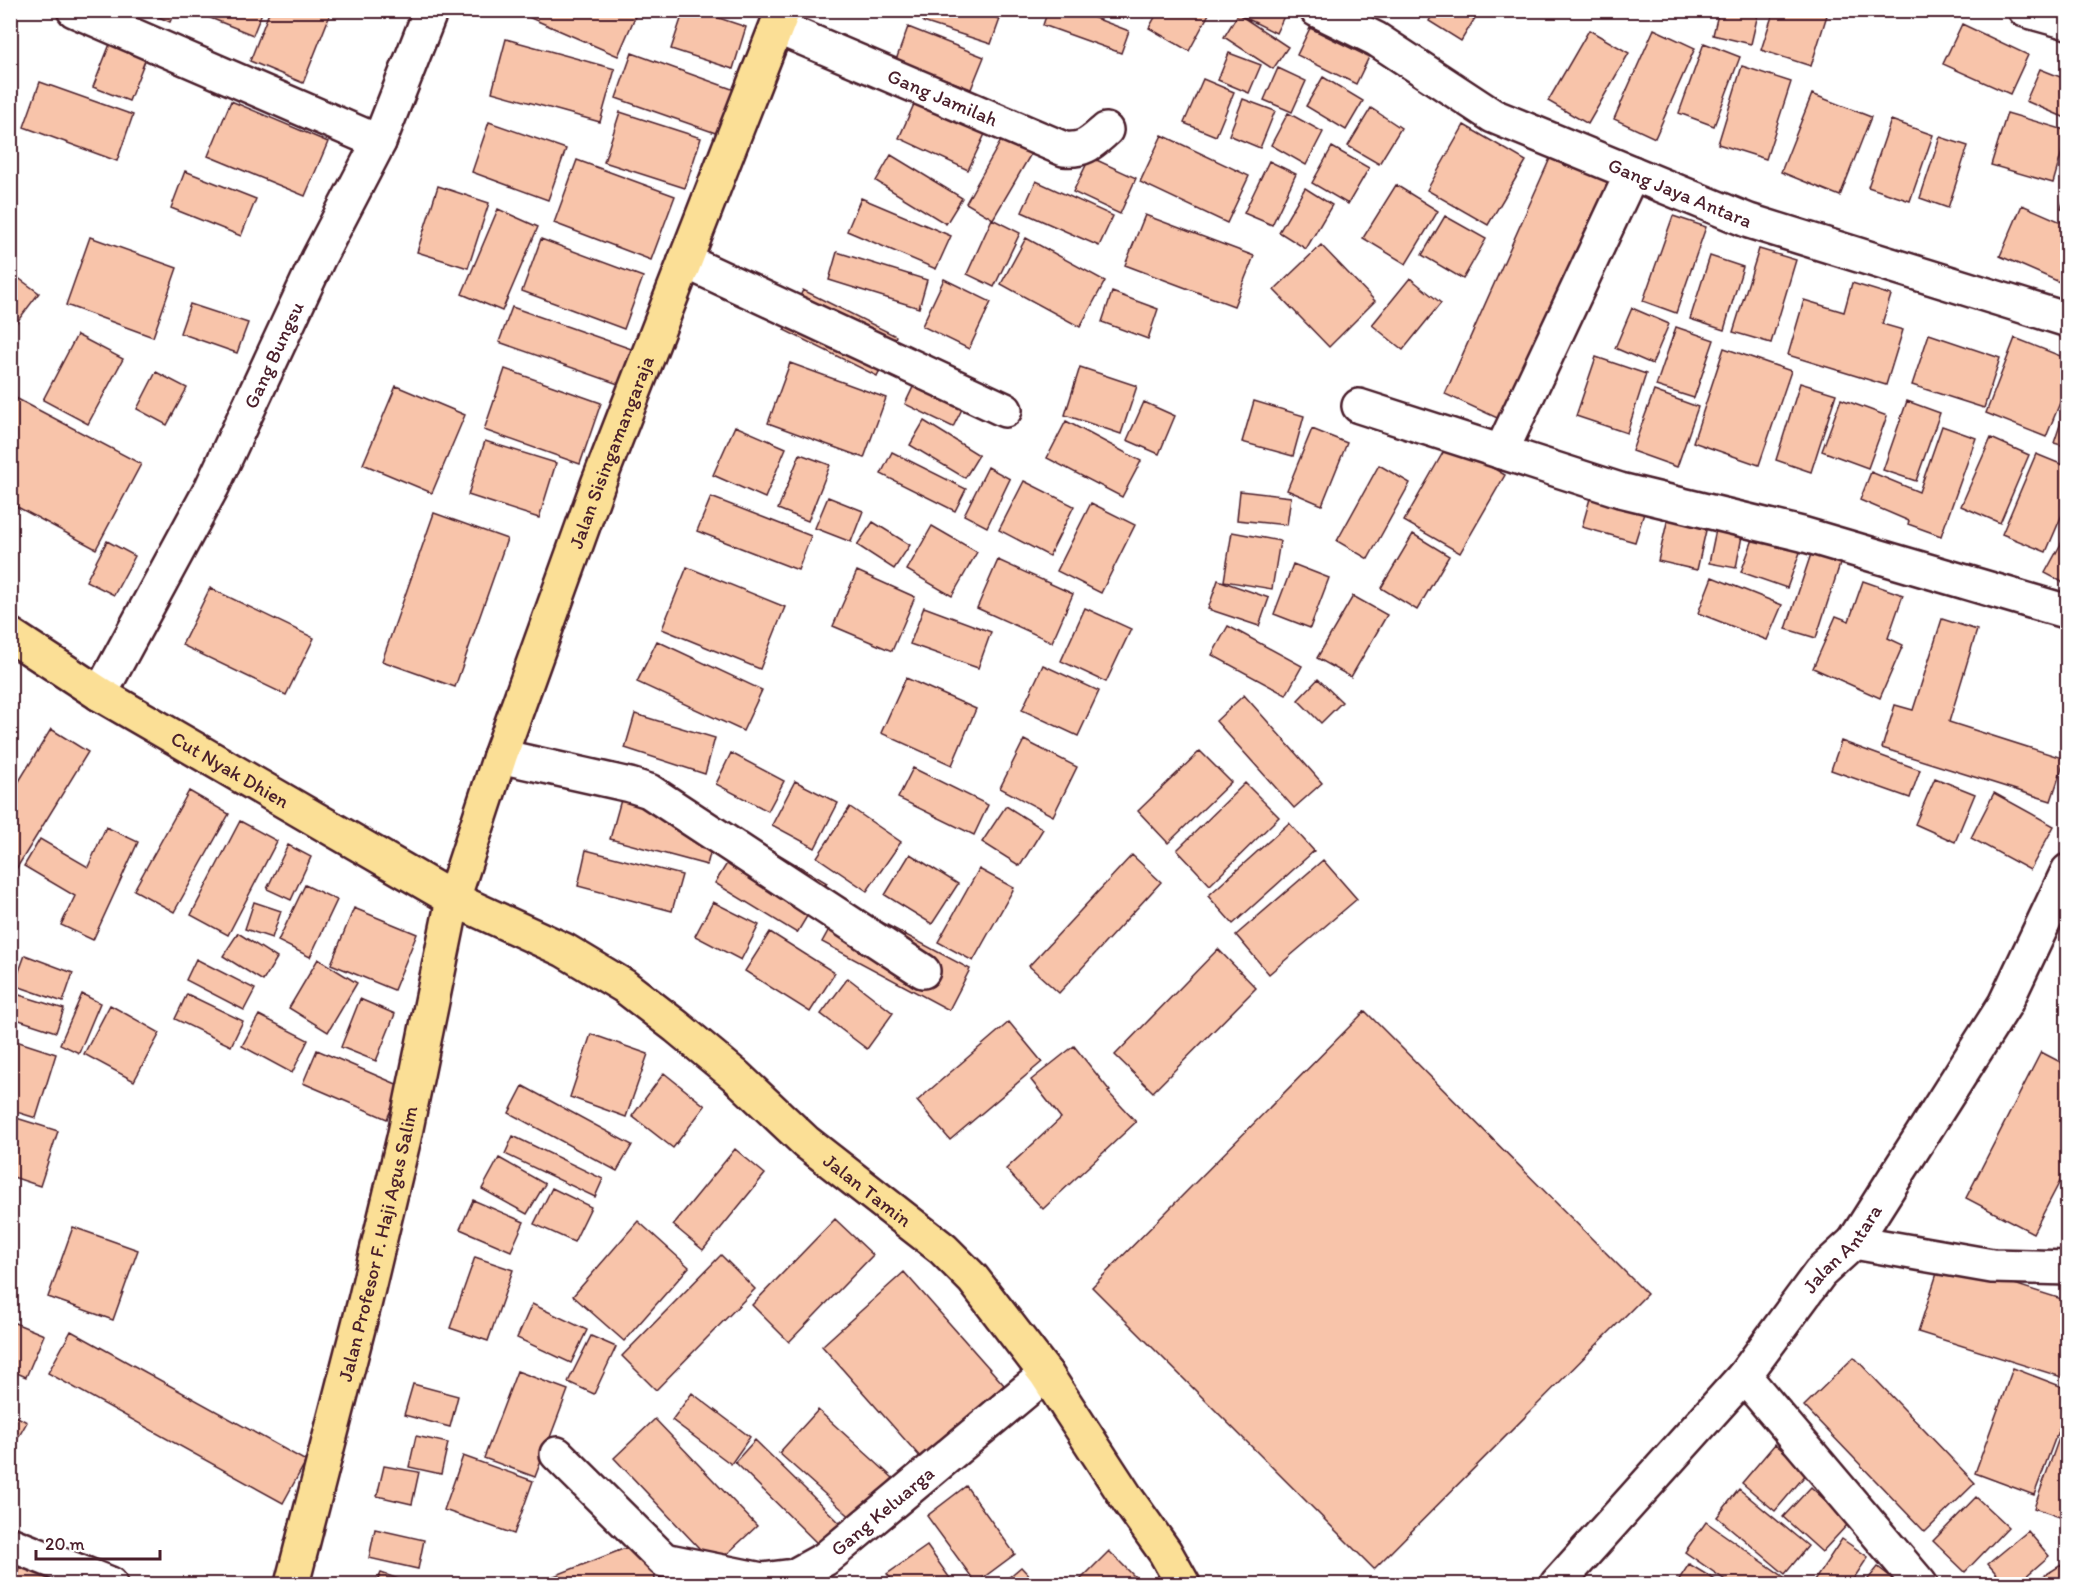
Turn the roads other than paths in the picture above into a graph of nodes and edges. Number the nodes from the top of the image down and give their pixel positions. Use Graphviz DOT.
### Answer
graph roads {
  1 [pos="74,10"];
  2 [pos="431,10"];
  3 [pos="1317,10"];
  4 [pos="2025,10"];
  5 [pos="780,19"];
  6 [pos="2067,22"];
  7 [pos="1107,130"];
  8 [pos="379,142"];
  9 [pos="1632,173"];
  10 [pos="685,261"];
  11 [pos="2067,320"];
  12 [pos="1359,406"];
  13 [pos="1005,410"];
  14 [pos="1501,452"];
  15 [pos="2067,612"];
  16 [pos="10,636"];
  17 [pos="100,694"];
  18 [pos="500,756"];
  19 [pos="2067,872"];
  20 [pos="453,899"];
  21 [pos="923,971"];
  22 [pos="1854,1242"];
  23 [pos="2067,1268"];
  24 [pos="1046,1374"];
  25 [pos="1744,1376"];
  26 [pos="557,1454"];
  27 [pos="10,1544"];
  28 [pos="110,1584"];
  29 [pos="292,1584"];
  30 [pos="1183,1584"];
  31 [pos="1557,1584"];
  32 [pos="1920,1584"];
  1 -- 8 [label="street"];
  2 -- 8 [label="street, Gang Bungsu"];
  3 -- 9 [label="street, Gang Jaya Antara"];
  4 -- 6 [label="street"];
  5 -- 7 [label="street, Gang Jamilah"];
  5 -- 10 [label="main road, Jalan Sisingamangaraja"];
  8 -- 17 [label="street, Gang Bungsu"];
  9 -- 11 [label="street, Gang Jaya Antara"];
  9 -- 14 [label="street"];
  10 -- 13 [label="street"];
  10 -- 18 [label="main road, Jalan Sisingamangaraja"];
  12 -- 14 [label="street"];
  14 -- 15 [label="street"];
  16 -- 17 [label="main road, Cut Nyak Dhien"];
  17 -- 20 [label="main road, Cut Nyak Dhien"];
  18 -- 20 [label="main road, Jalan Sisingamangaraja"];
  18 -- 21 [label="street"];
  19 -- 22 [label="street, Jalan Antara"];
  20 -- 24 [label="main road, Jalan Tamin"];
  20 -- 29 [label="main road, Jalan Profesor F. Haji Agus Salim"];
  22 -- 23 [label="street"];
  22 -- 25 [label="street, Jalan Antara"];
  24 -- 26 [label="street, Gang Keluarga"];
  24 -- 30 [label="main road, Jalan Tamin"];
  25 -- 31 [label="street, Jalan Antara"];
  25 -- 32 [label="street"];
  27 -- 28 [label="street"];
}
